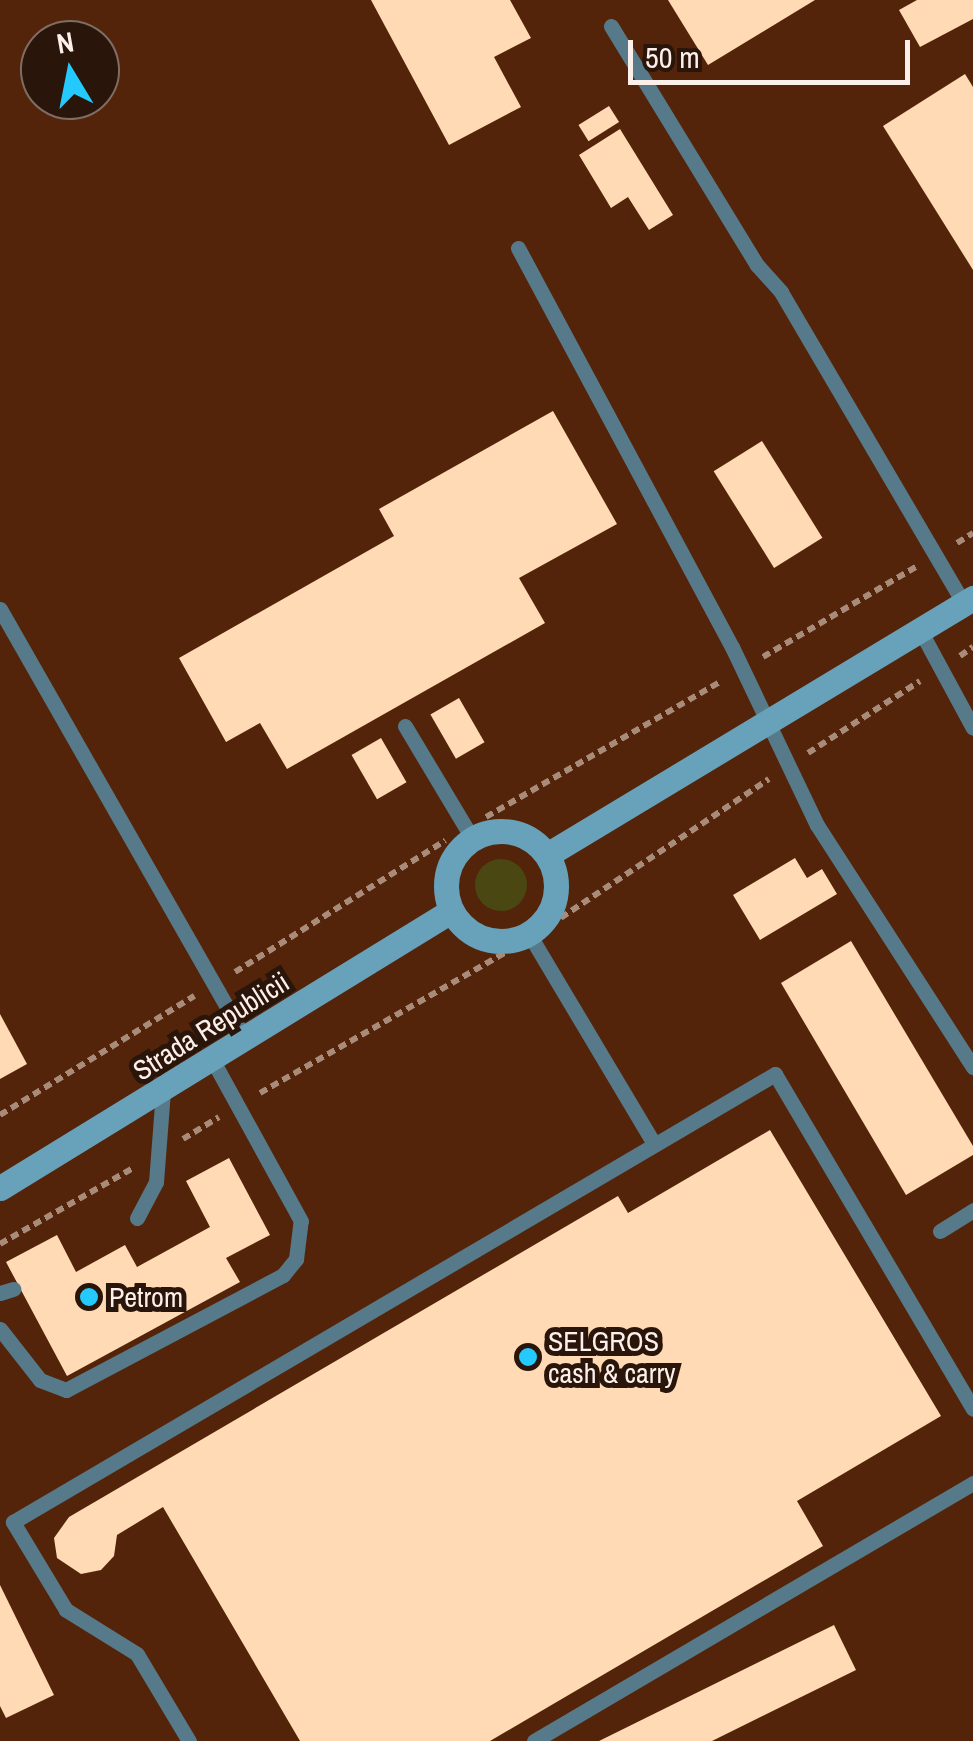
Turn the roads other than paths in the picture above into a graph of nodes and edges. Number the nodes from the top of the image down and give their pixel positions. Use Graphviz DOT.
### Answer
graph roads {
  1 [pos="610,26"];
  2 [pos="518,248"];
  3 [pos="969,601"];
  4 [pos="0,609"];
  5 [pos="920,630"];
  6 [pos="969,706"];
  7 [pos="768,725"];
  8 [pos="405,726"];
  9 [pos="973,728"];
  10 [pos="472,838"];
  11 [pos="547,855"];
  12 [pos="452,911"];
  13 [pos="530,936"];
  14 [pos="246,1041"];
  15 [pos="214,1061"];
  16 [pos="973,1067"];
  17 [pos="163,1091"];
  18 [pos="654,1144"];
  19 [pos="0,1188"];
  20 [pos="973,1210"];
  21 [pos="137,1218"];
  22 [pos="940,1231"];
  23 [pos="0,1329"];
  24 [pos="973,1408"];
  25 [pos="973,1483"];
  26 [pos="189,1741"];
  27 [pos="534,1741"];
  1 -- 3 [label="lane"];
  2 -- 7 [label="lane"];
  3 -- 5 [label="main road"];
  4 -- 14 [label="lane"];
  5 -- 6 [label="lane"];
  5 -- 7 [label="main road"];
  6 -- 9 [label="lane"];
  7 -- 11 [label="main road"];
  7 -- 16 [label="lane"];
  8 -- 10 [label="lane"];
  10 -- 11 [label="main road"];
  10 -- 12 [label="main road"];
  11 -- 13 [label="main road"];
  12 -- 13 [label="main road"];
  12 -- 14 [label="main road, Strada Republicii"];
  13 -- 18 [label="lane"];
  14 -- 15 [label="main road, Strada Republicii"];
  15 -- 17 [label="main road, Strada Republicii"];
  15 -- 23 [label="lane"];
  17 -- 19 [label="main road, Strada Republicii"];
  17 -- 21 [label="lane"];
  18 -- 24 [label="lane"];
  18 -- 26 [label="lane"];
  20 -- 22 [label="lane"];
  25 -- 27 [label="lane"];
}
